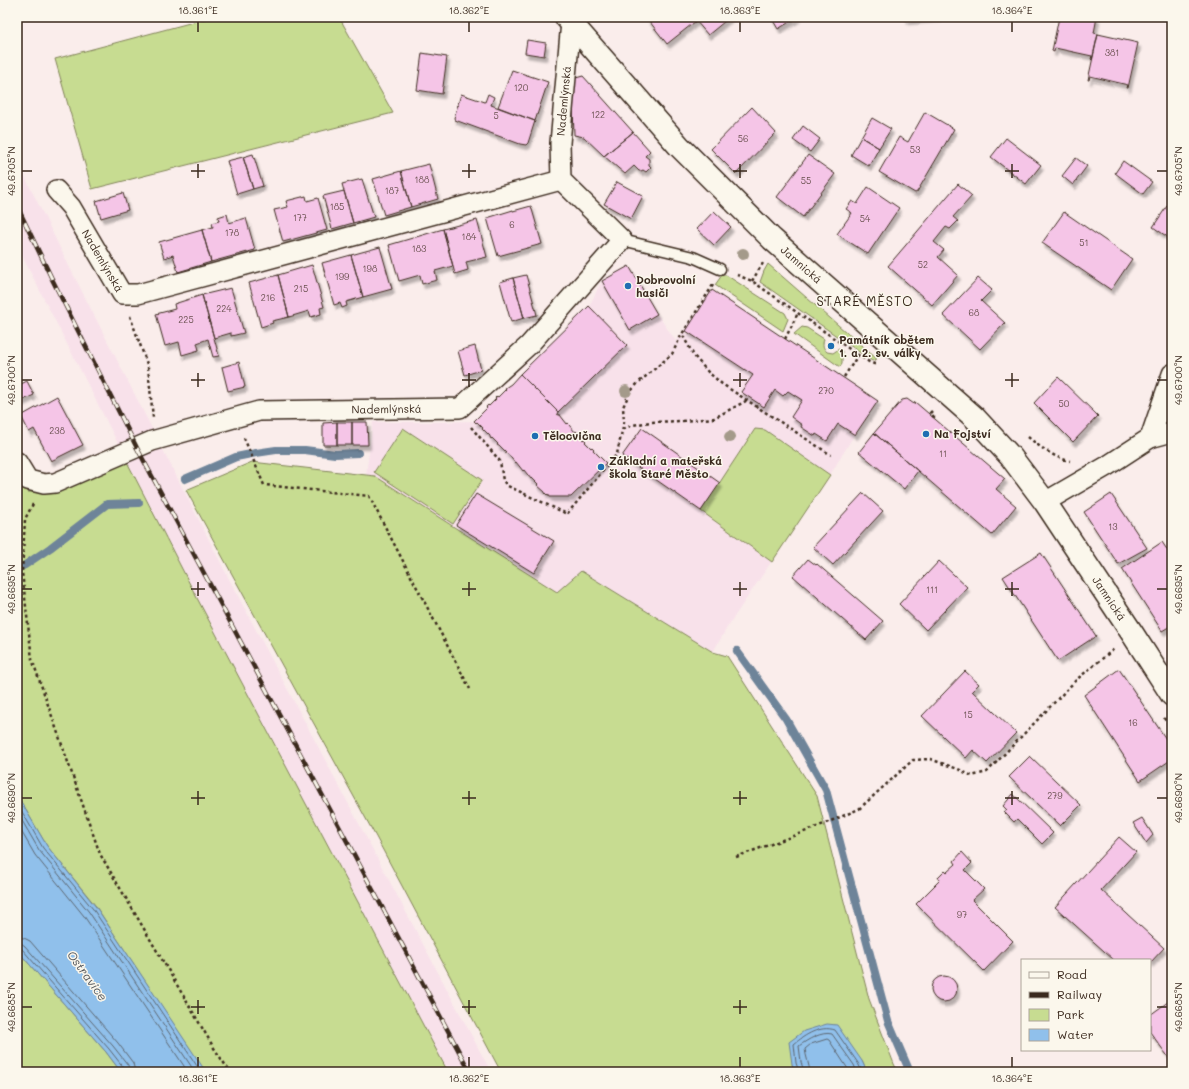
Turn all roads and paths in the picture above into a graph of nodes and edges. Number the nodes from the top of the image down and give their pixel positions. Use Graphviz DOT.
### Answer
graph roads {
  1 [pos="568,19"];
  2 [pos="561,180"];
  3 [pos="56,190"];
  4 [pos="622,240"];
  5 [pos="764,262"];
  6 [pos="721,269"];
  7 [pos="752,281"];
  8 [pos="122,294"];
  9 [pos="798,314"];
  10 [pos="682,334"];
  11 [pos="785,338"];
  12 [pos="858,355"];
  13 [pos="882,367"];
  14 [pos="1172,374"];
  15 [pos="844,377"];
  16 [pos="746,401"];
  17 [pos="460,408"];
  18 [pos="930,413"];
  19 [pos="236,417"];
  20 [pos="933,418"];
  21 [pos="623,429"];
  22 [pos="1172,432"];
  23 [pos="1150,438"];
  24 [pos="152,441"];
  25 [pos="831,455"];
  26 [pos="17,462"];
  27 [pos="44,484"];
  28 [pos="1045,502"];
  29 [pos="1132,633"];
  30 [pos="470,689"];
  31 [pos="1172,695"];
  32 [pos="1164,717"];
  33 [pos="1172,730"];
  34 [pos="736,857"];
  35 [pos="230,1072"];
  1 -- 2 [label="street, Nademlýnská"];
  1 -- 28 [label="main road, Jamnická"];
  2 -- 4 [label="street"];
  2 -- 8 [label="street, Nademlýnská"];
  3 -- 8 [label="street, Nademlýnská"];
  4 -- 6 [label="lane"];
  4 -- 17 [label="street"];
  5 -- 7 [label="path"];
  6 -- 7 [label="path"];
  6 -- 10 [label="path"];
  7 -- 9 [label="path"];
  8 -- 24 [label="path"];
  9 -- 11 [label="path"];
  9 -- 12 [label="path"];
  10 -- 16 [label="path"];
  10 -- 21 [label="path"];
  12 -- 13 [label="path"];
  12 -- 15 [label="path"];
  14 -- 23 [label="street"];
  16 -- 21 [label="path"];
  16 -- 25 [label="path"];
  17 -- 19 [label="street, Nademlýnská"];
  17 -- 21 [label="path"];
  18 -- 20 [label="path"];
  19 -- 24 [label="street, Nademlýnská"];
  19 -- 30 [label="path"];
  22 -- 23 [label="street"];
  23 -- 28 [label="street"];
  24 -- 27 [label="street, Nademlýnská"];
  26 -- 27 [label="street"];
  27 -- 35 [label="path"];
  28 -- 29 [label="main road, Jamnická"];
  29 -- 31 [label="main road, Jamnická"];
  29 -- 34 [label="path"];
  32 -- 33 [label="path"];
}
